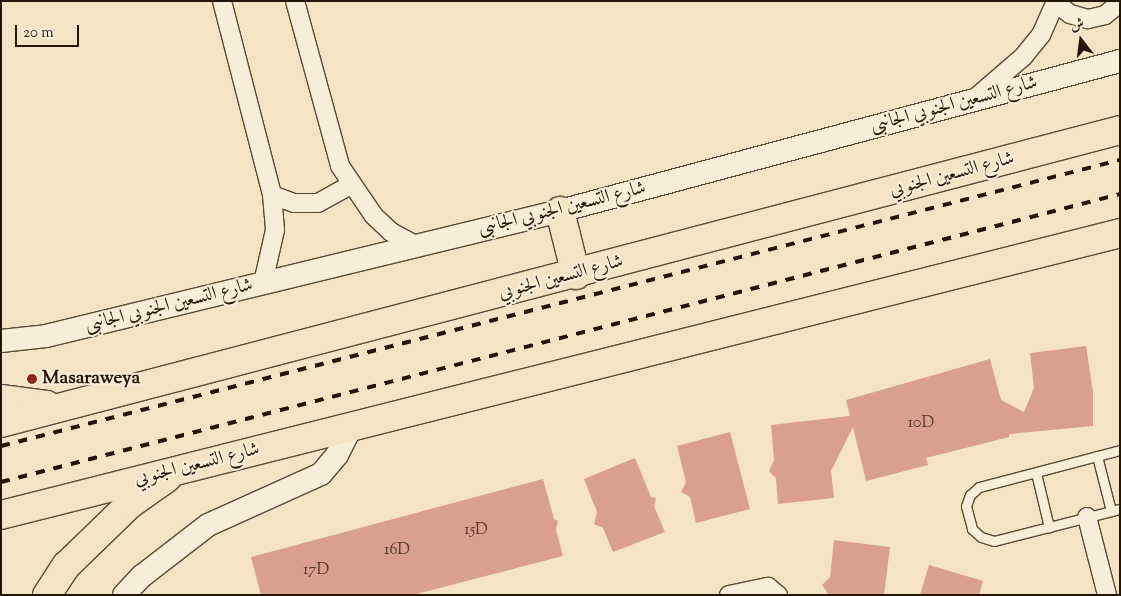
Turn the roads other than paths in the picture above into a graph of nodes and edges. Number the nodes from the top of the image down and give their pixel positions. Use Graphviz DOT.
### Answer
graph roads {
  1 [pos="222,1"];
  2 [pos="296,2"];
  3 [pos="1056,2"];
  4 [pos="1120,3"];
  5 [pos="1120,61"];
  6 [pos="973,100"];
  7 [pos="1120,130"];
  8 [pos="350,185"];
  9 [pos="272,195"];
  10 [pos="560,211"];
  11 [pos="1120,233"];
  12 [pos="417,246"];
  13 [pos="576,275"];
  14 [pos="263,283"];
  15 [pos="1,341"];
  16 [pos="1,399"];
  17 [pos="63,406"];
  18 [pos="1,423"];
  19 [pos="352,427"];
  20 [pos="1120,450"];
  21 [pos="1097,456"];
  22 [pos="182,467"];
  23 [pos="1036,473"];
  24 [pos="1116,510"];
  25 [pos="1,515"];
  26 [pos="1087,517"];
  27 [pos="1050,527"];
  28 [pos="47,595"];
  29 [pos="124,595"];
  30 [pos="729,595"];
  31 [pos="778,595"];
  32 [pos="1107,595"];
  1 -- 9 [label="street"];
  2 -- 8 [label="street"];
  3 -- 4 [label="street"];
  3 -- 6 [label="street"];
  5 -- 6 [label="street, شارع التسعين الجنوبي الجانبى"];
  6 -- 10 [label="street, شارع التسعين الجنوبي الجانبى"];
  7 -- 13 [label="main road, شارع التسعين الجنوبي"];
  8 -- 9 [label="street"];
  8 -- 12 [label="street"];
  9 -- 14 [label="street"];
  10 -- 12 [label="street, شارع التسعين الجنوبي الجانبى"];
  10 -- 13 [label="main road"];
  11 -- 19 [label="main road, شارع التسعين الجنوبي"];
  12 -- 14 [label="street, شارع التسعين الجنوبي الجانبى"];
  13 -- 17 [label="main road, شارع التسعين الجنوبي"];
  14 -- 15 [label="street, شارع التسعين الجنوبي الجانبى"];
  16 -- 17 [label="main road"];
  17 -- 18 [label="main road, شارع التسعين الجنوبي"];
  19 -- 22 [label="main road, شارع التسعين الجنوبي"];
  19 -- 29 [label="street"];
  20 -- 21 [label="lane"];
  21 -- 23 [label="lane"];
  21 -- 24 [label="lane"];
  22 -- 25 [label="main road, شارع التسعين الجنوبي"];
  22 -- 28 [label="main road"];
  23 -- 27 [label="lane"];
  23 -- 27 [label="lane"];
  24 -- 26 [label="lane"];
  26 -- 27 [label="lane"];
  26 -- 32 [label="street"];
  30 -- 31 [label="street"];
}
